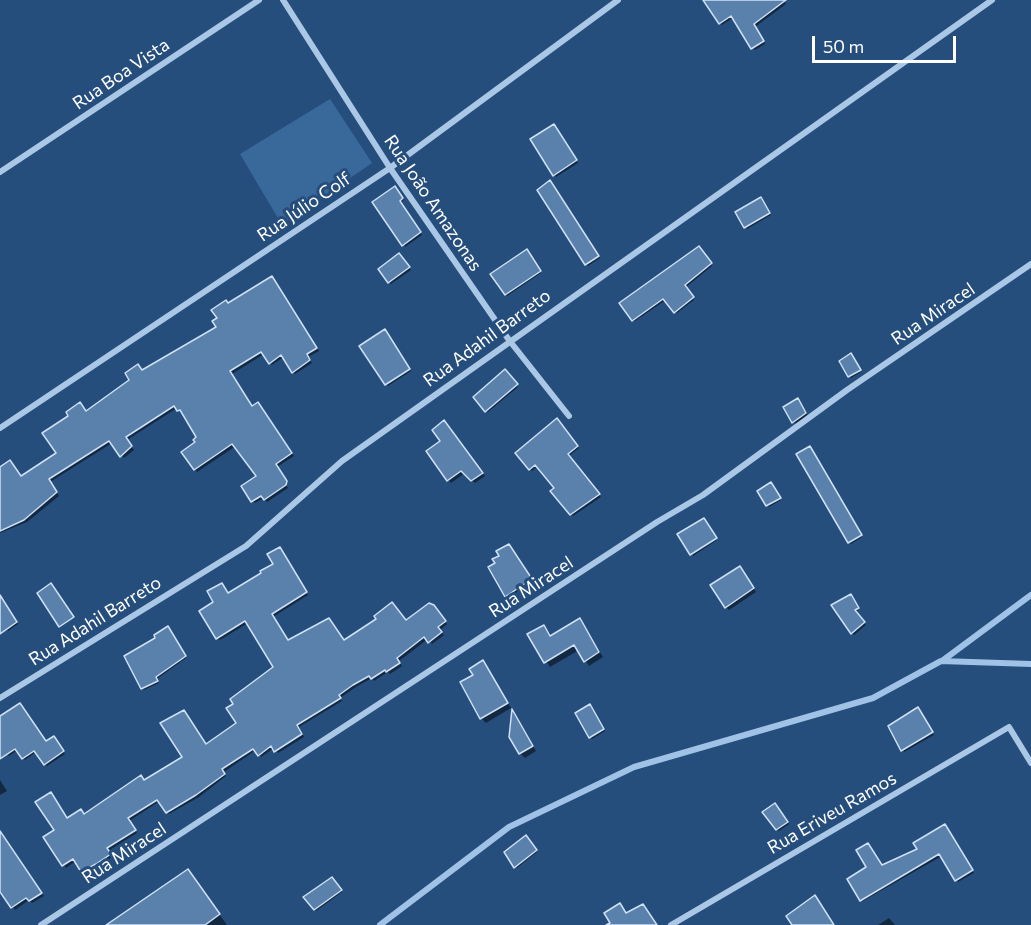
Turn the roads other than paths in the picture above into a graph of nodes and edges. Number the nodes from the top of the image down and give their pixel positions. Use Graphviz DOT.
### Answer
graph roads {
  1 [pos="259,0"];
  2 [pos="283,0"];
  3 [pos="618,0"];
  4 [pos="992,0"];
  5 [pos="390,168"];
  6 [pos="0,172"];
  7 [pos="1031,264"];
  8 [pos="509,340"];
  9 [pos="569,416"];
  10 [pos="0,428"];
  11 [pos="0,698"];
  12 [pos="1031,763"];
  13 [pos="41,925"];
  14 [pos="671,925"];
  1 -- 6 [label="street, Rua Boa Vista"];
  2 -- 5 [label="street, Rua João Amazonas"];
  3 -- 5 [label="street, Rua Júlio Colf"];
  4 -- 8 [label="street, Rua Adahil Barreto"];
  5 -- 8 [label="street, Rua João Amazonas"];
  5 -- 10 [label="street, Rua Júlio Colf"];
  7 -- 13 [label="street, Rua Miracel"];
  8 -- 9 [label="street, Rua João Amazonas"];
  8 -- 11 [label="street, Rua Adahil Barreto"];
  12 -- 14 [label="street, Rua Eriveu Ramos"];
}
